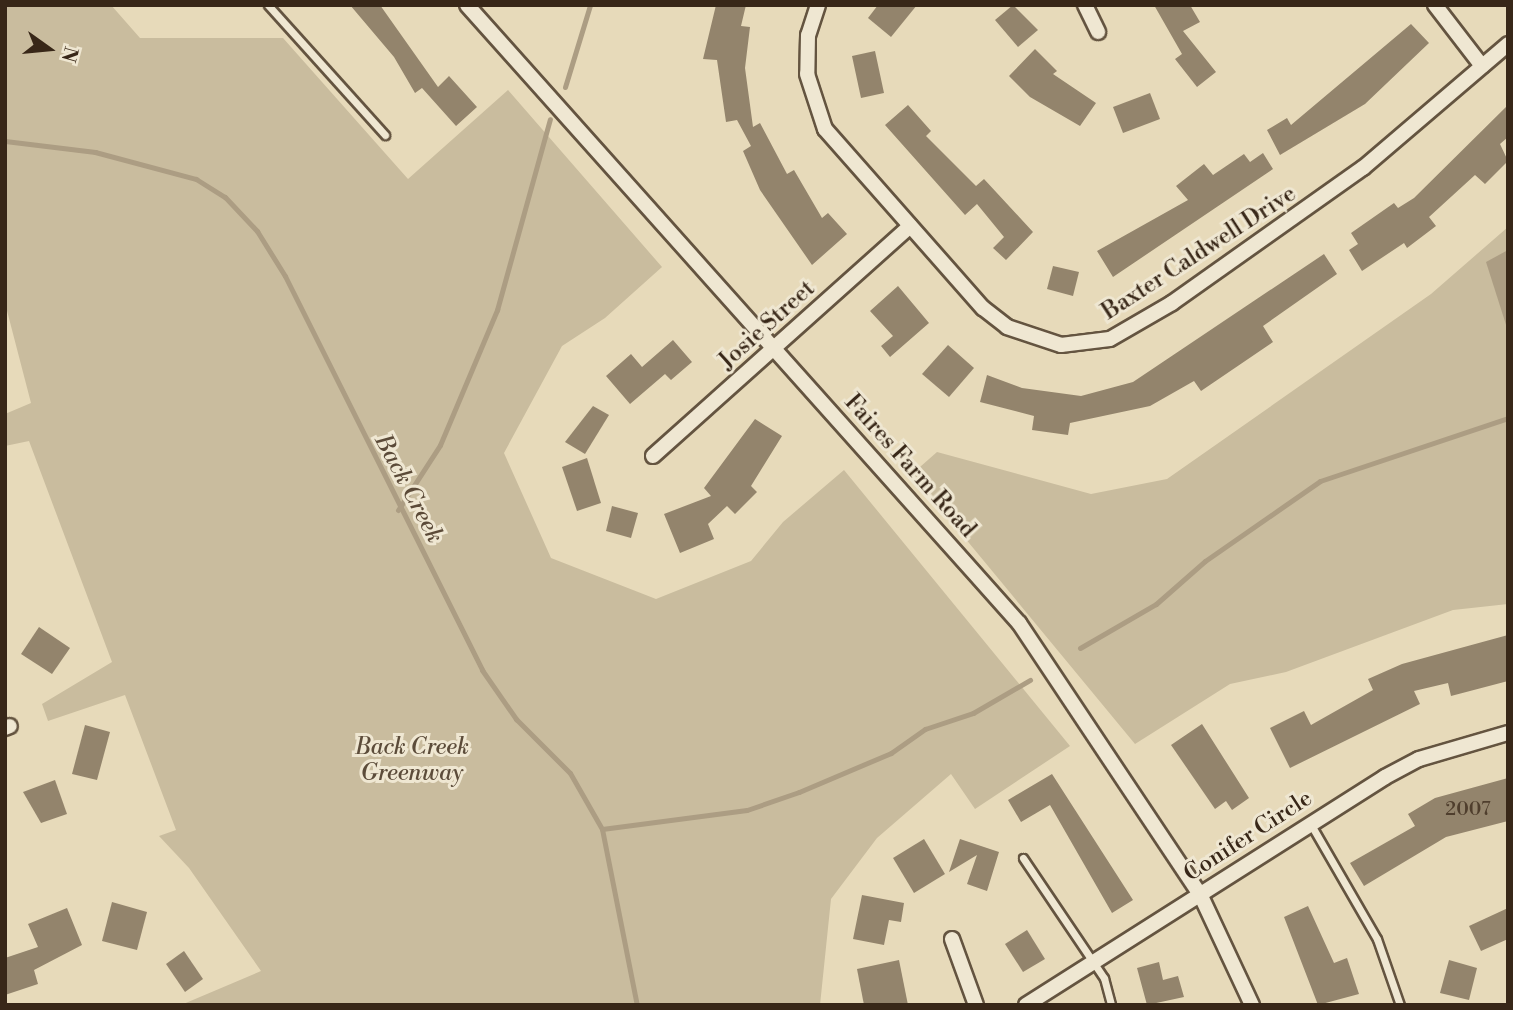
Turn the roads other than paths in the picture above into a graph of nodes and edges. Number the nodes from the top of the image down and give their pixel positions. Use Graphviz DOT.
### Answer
graph roads {
  1 [pos="268,5"];
  2 [pos="467,5"];
  3 [pos="818,5"];
  4 [pos="1085,5"];
  5 [pos="1434,5"];
  6 [pos="1098,33"];
  7 [pos="1508,44"];
  8 [pos="1482,66"];
  9 [pos="385,135"];
  10 [pos="910,226"];
  11 [pos="774,348"];
  12 [pos="653,456"];
  13 [pos="1508,733"];
  14 [pos="1310,822"];
  15 [pos="1023,858"];
  16 [pos="1200,894"];
  17 [pos="952,939"];
  18 [pos="1094,962"];
  19 [pos="976,1005"];
  20 [pos="1026,1005"];
  21 [pos="1111,1005"];
  22 [pos="1252,1005"];
  23 [pos="1400,1005"];
  1 -- 9 [label="lane"];
  2 -- 11 [label="street, Faires Farm Road"];
  3 -- 10 [label="street, Baxter Caldwell Drive"];
  4 -- 6 [label="street"];
  5 -- 8 [label="street"];
  7 -- 8 [label="street, Baxter Caldwell Drive"];
  8 -- 10 [label="street, Baxter Caldwell Drive"];
  10 -- 11 [label="street, Josie Street"];
  11 -- 12 [label="street, Josie Street"];
  11 -- 16 [label="street, Faires Farm Road"];
  13 -- 14 [label="street, Conifer Circle"];
  14 -- 16 [label="street, Conifer Circle"];
  14 -- 23 [label="lane"];
  15 -- 18 [label="lane"];
  16 -- 18 [label="street, Conifer Circle"];
  16 -- 22 [label="street, Faires Farm Road"];
  17 -- 19 [label="street"];
  18 -- 20 [label="street, Conifer Circle"];
  18 -- 21 [label="lane"];
}
